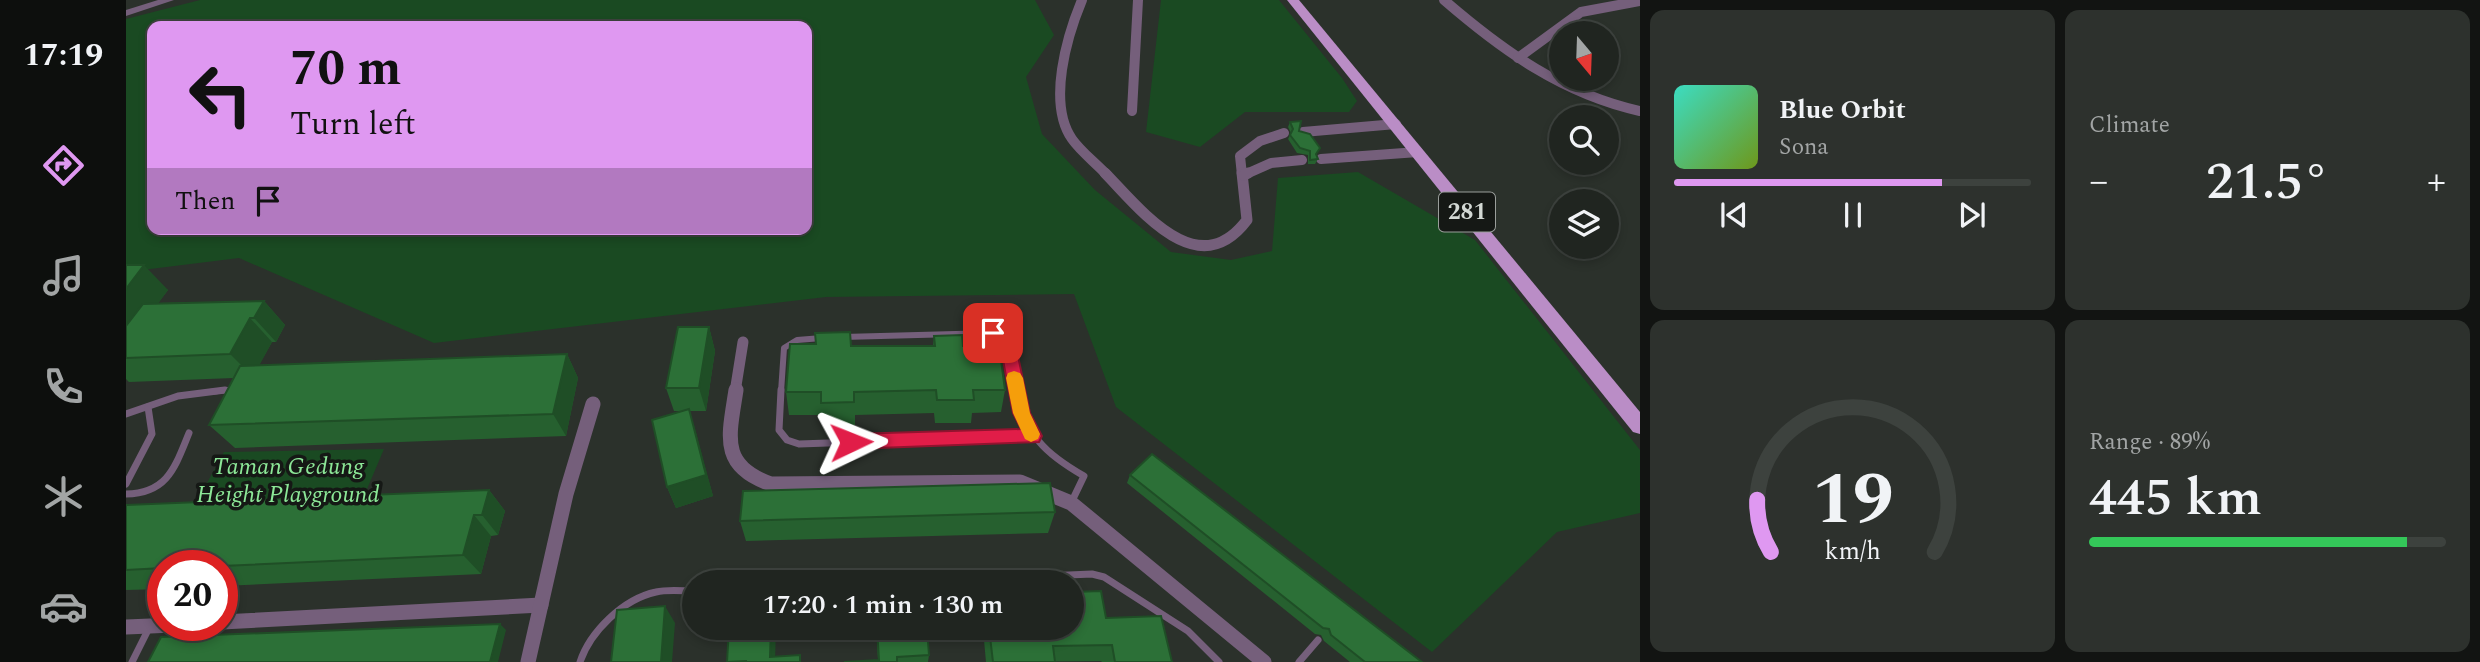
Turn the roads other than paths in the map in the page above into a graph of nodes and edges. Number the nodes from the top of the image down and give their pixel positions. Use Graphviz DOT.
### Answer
graph roads {
  1 [pos="169,0"];
  2 [pos="1082,0"];
  3 [pos="1138,0"];
  4 [pos="1293,0"];
  5 [pos="1444,0"];
  6 [pos="1640,1"];
  7 [pos="1606,3"];
  8 [pos="126,13"];
  9 [pos="1518,58"];
  10 [pos="1132,111"];
  11 [pos="1640,111"];
  12 [pos="1396,124"];
  13 [pos="1303,132"];
  14 [pos="1284,133"];
  15 [pos="1418,152"];
  16 [pos="1321,159"];
  17 [pos="1302,160"];
  18 [pos="1244,175"];
  19 [pos="839,337"];
  20 [pos="825,338"];
  21 [pos="743,342"];
  22 [pos="237,389"];
  23 [pos="593,404"];
  24 [pos="148,407"];
  25 [pos="126,414"];
  26 [pos="1640,426"];
  27 [pos="189,433"];
  28 [pos="1033,436"];
  29 [pos="126,484"];
  30 [pos="126,494"];
  31 [pos="1071,503"];
  32 [pos="1084,574"];
  33 [pos="682,591"];
  34 [pos="541,605"];
  35 [pos="238,621"];
  36 [pos="147,626"];
  37 [pos="126,627"];
  38 [pos="147,632"];
  39 [pos="1318,639"];
  40 [pos="132,662"];
  41 [pos="528,662"];
  42 [pos="580,662"];
  43 [pos="1220,662"];
  44 [pos="1264,662"];
  45 [pos="1299,662"];
  1 -- 8 [label="street"];
  2 -- 18 [label="street"];
  3 -- 10 [label="street"];
  4 -- 12 [label="main road, 281"];
  5 -- 9 [label="street"];
  6 -- 7 [label="street"];
  7 -- 9 [label="street"];
  9 -- 11 [label="street"];
  12 -- 13 [label="street"];
  12 -- 15 [label="main road, 281"];
  14 -- 18 [label="street"];
  15 -- 16 [label="street"];
  15 -- 26 [label="main road, 281"];
  17 -- 18 [label="street"];
  19 -- 28 [label="lane"];
  20 -- 28 [label="lane"];
  21 -- 31 [label="street"];
  22 -- 24 [label="lane"];
  23 -- 34 [label="street"];
  24 -- 25 [label="lane"];
  24 -- 29 [label="lane"];
  27 -- 30 [label="lane"];
  28 -- 31 [label="lane"];
  31 -- 44 [label="street"];
  32 -- 43 [label="lane"];
  33 -- 42 [label="lane"];
  34 -- 35 [label="street"];
  34 -- 41 [label="street"];
  36 -- 37 [label="street"];
  38 -- 40 [label="lane"];
  39 -- 45 [label="lane"];
}
